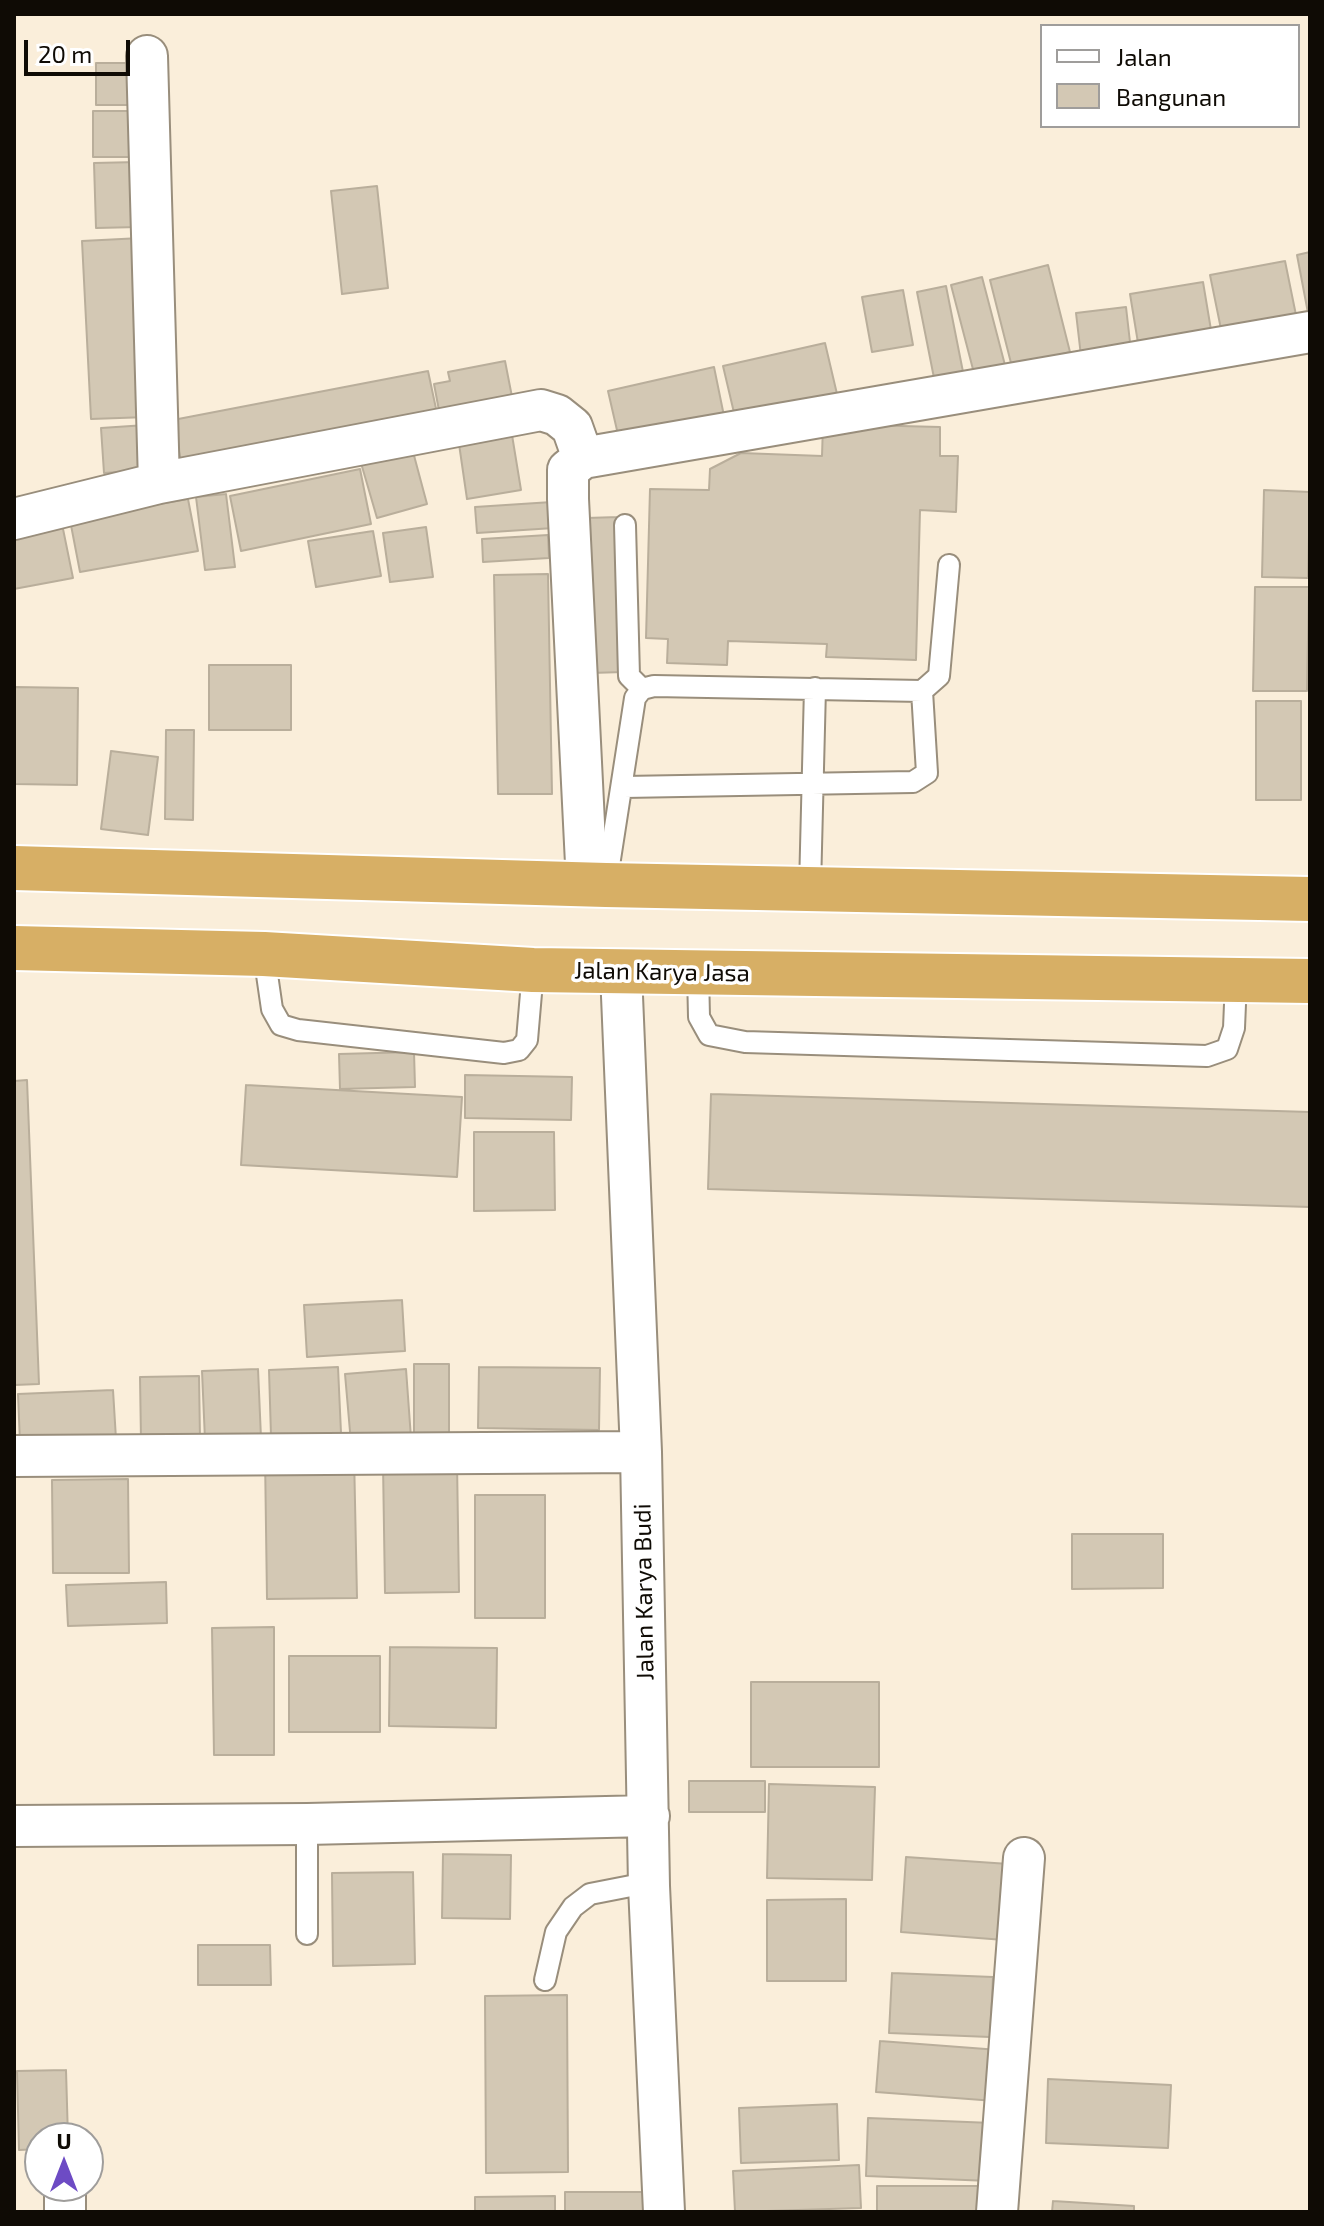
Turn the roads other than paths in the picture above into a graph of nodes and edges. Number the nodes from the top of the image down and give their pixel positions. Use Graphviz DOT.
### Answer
graph roads {
  1 [pos="147,56"];
  2 [pos="1310,332"];
  3 [pos="583,458"];
  4 [pos="159,483"];
  5 [pos="14,519"];
  6 [pos="625,525"];
  7 [pos="949,565"];
  8 [pos="815,688"];
  9 [pos="642,689"];
  10 [pos="922,691"];
  11 [pos="813,786"];
  12 [pos="624,787"];
  13 [pos="14,868"];
  14 [pos="597,884"];
  15 [pos="810,888"];
  16 [pos="1310,899"];
  17 [pos="14,948"];
  18 [pos="264,954"];
  19 [pos="533,970"];
  20 [pos="621,972"];
  21 [pos="698,972"];
  22 [pos="1236,980"];
  23 [pos="1310,981"];
  24 [pos="641,1452"];
  25 [pos="14,1456"];
  26 [pos="649,1816"];
  27 [pos="307,1824"];
  28 [pos="14,1826"];
  29 [pos="1024,1858"];
  30 [pos="649,1886"];
  31 [pos="307,1934"];
  32 [pos="545,1980"];
  33 [pos="664,2212"];
  34 [pos="997,2212"];
  1 -- 4 [label="street"];
  2 -- 3 [label="street"];
  3 -- 4 [label="street"];
  3 -- 14 [label="street"];
  4 -- 5 [label="street"];
  6 -- 9 [label="lane"];
  7 -- 10 [label="lane"];
  8 -- 9 [label="lane"];
  8 -- 10 [label="lane"];
  8 -- 11 [label="lane"];
  9 -- 12 [label="lane"];
  10 -- 11 [label="lane"];
  11 -- 12 [label="lane"];
  11 -- 15 [label="lane"];
  12 -- 14 [label="lane"];
  13 -- 14 [label="highway"];
  14 -- 15 [label="highway"];
  15 -- 16 [label="highway"];
  17 -- 18 [label="highway, Jalan Karya Jasa"];
  18 -- 19 [label="highway, Jalan Karya Jasa"];
  18 -- 19 [label="lane"];
  19 -- 20 [label="highway, Jalan Karya Jasa"];
  20 -- 21 [label="highway, Jalan Karya Jasa"];
  20 -- 24 [label="street, Jalan Karya Budi"];
  21 -- 22 [label="highway, Jalan Karya Jasa"];
  21 -- 22 [label="lane"];
  22 -- 23 [label="highway, Jalan Karya Jasa"];
  24 -- 25 [label="street"];
  24 -- 26 [label="street, Jalan Karya Budi"];
  26 -- 27 [label="street"];
  26 -- 30 [label="street, Jalan Karya Budi"];
  27 -- 28 [label="street"];
  27 -- 31 [label="lane"];
  29 -- 34 [label="street"];
  30 -- 32 [label="lane"];
  30 -- 33 [label="street, Jalan Karya Budi"];
}
